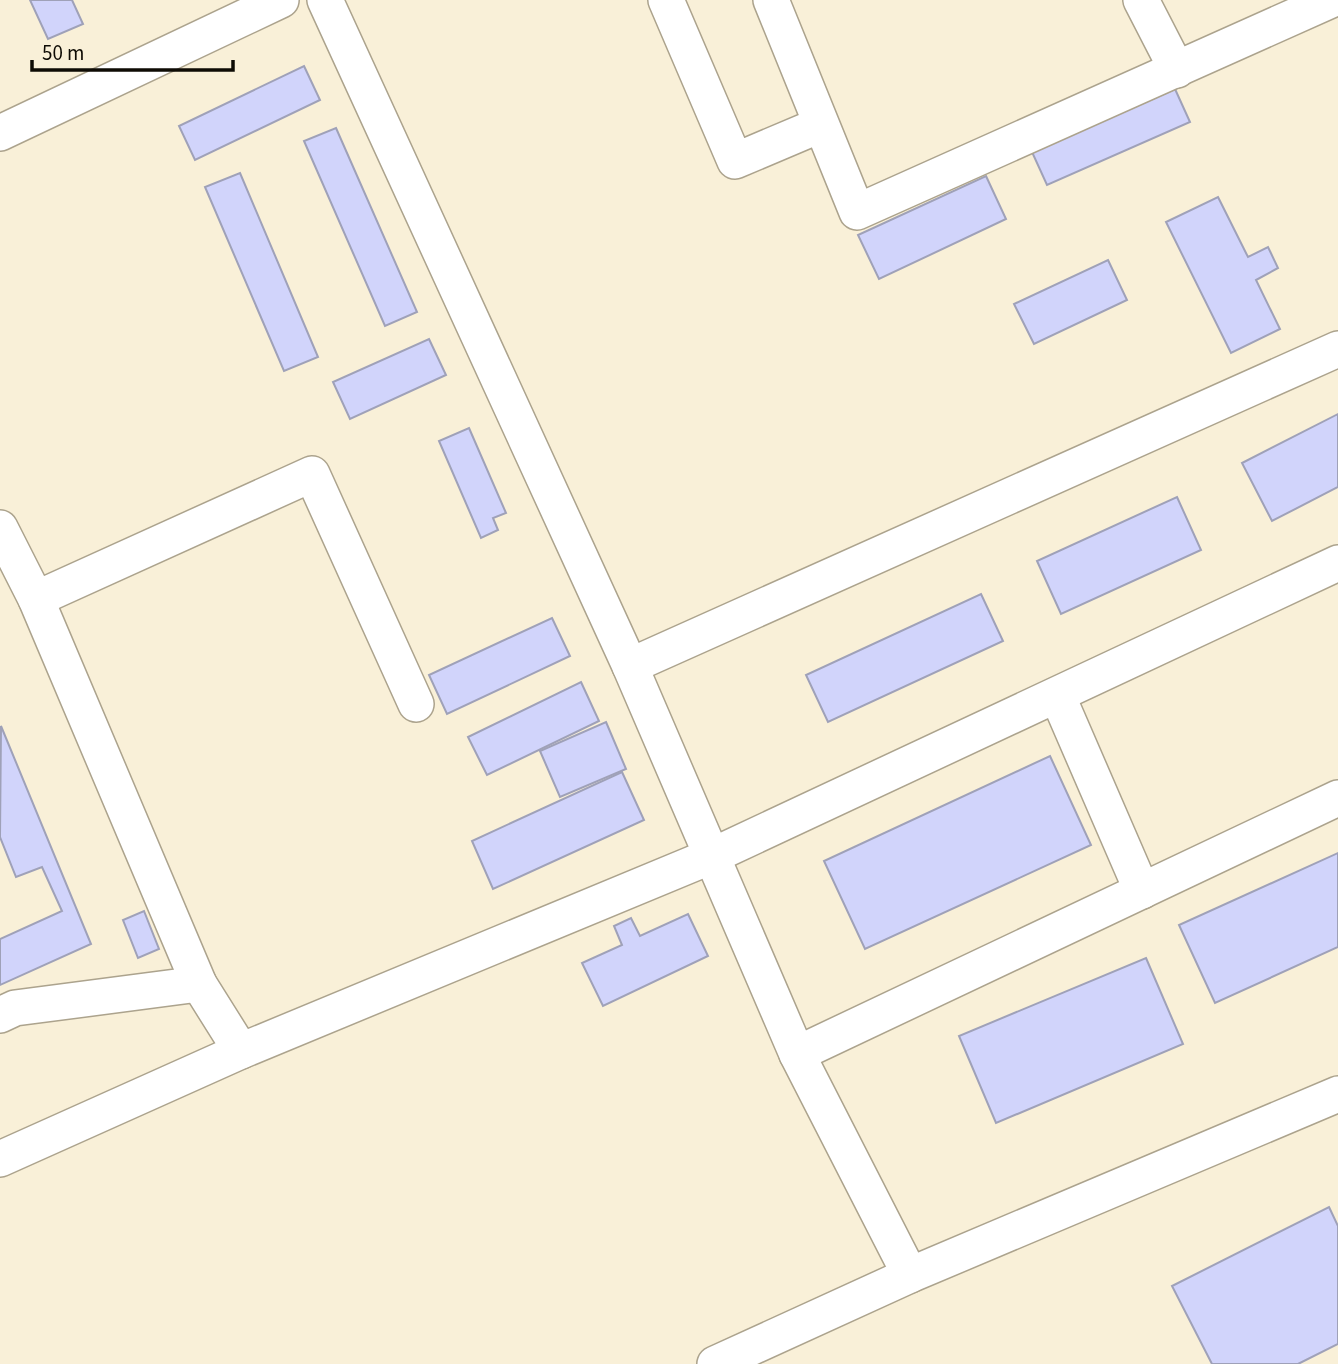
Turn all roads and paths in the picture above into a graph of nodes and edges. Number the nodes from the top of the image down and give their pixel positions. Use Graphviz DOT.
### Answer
graph roads {
  1 [pos="281,0"];
  2 [pos="326,0"];
  3 [pos="666,0"];
  4 [pos="771,0"];
  5 [pos="1141,0"];
  6 [pos="1331,0"];
  7 [pos="1177,70"];
  8 [pos="820,125"];
  9 [pos="0,133"];
  10 [pos="1338,349"];
  11 [pos="0,528"];
  12 [pos="1338,563"];
  13 [pos="36,599"];
  14 [pos="630,666"];
  15 [pos="1058,697"];
  16 [pos="416,704"];
  17 [pos="1338,798"];
  18 [pos="714,855"];
  19 [pos="1142,891"];
  20 [pos="199,985"];
  21 [pos="0,1014"];
  22 [pos="241,1051"];
  23 [pos="797,1054"];
  24 [pos="1338,1094"];
  25 [pos="0,1159"];
  26 [pos="910,1275"];
  27 [pos="715,1364"];
  1 -- 9 [label="street"];
  2 -- 14 [label="street"];
  3 -- 8 [label="street"];
  4 -- 8 [label="street"];
  5 -- 7 [label="street"];
  6 -- 7 [label="street"];
  7 -- 8 [label="street"];
  10 -- 14 [label="street"];
  11 -- 13 [label="street"];
  12 -- 15 [label="street"];
  13 -- 16 [label="street"];
  13 -- 20 [label="street"];
  14 -- 18 [label="street"];
  15 -- 18 [label="street"];
  15 -- 19 [label="street"];
  17 -- 19 [label="street"];
  18 -- 22 [label="street"];
  18 -- 23 [label="street"];
  19 -- 23 [label="street"];
  20 -- 21 [label="street"];
  20 -- 22 [label="street"];
  22 -- 25 [label="street"];
  23 -- 26 [label="street"];
  24 -- 26 [label="street"];
  26 -- 27 [label="street"];
}
